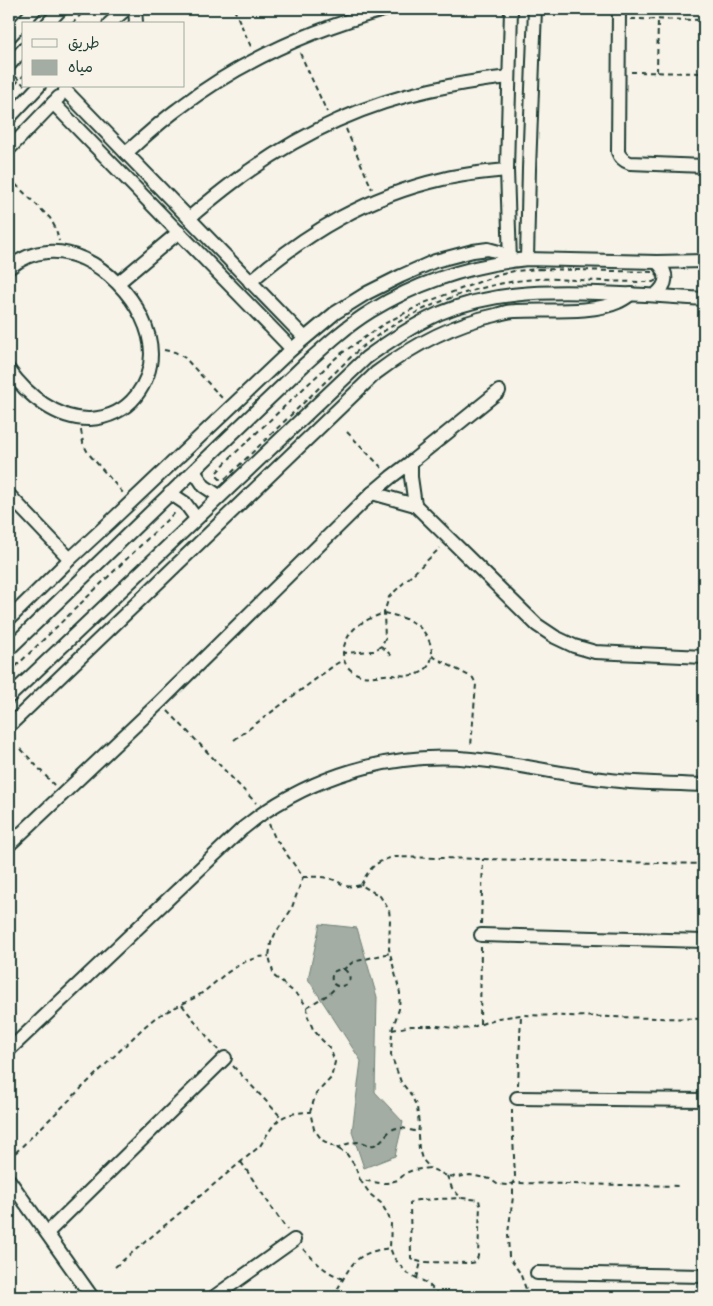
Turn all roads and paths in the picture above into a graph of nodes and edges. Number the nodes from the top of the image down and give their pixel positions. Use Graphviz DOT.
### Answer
graph roads {
  1 [pos="35,9"];
  2 [pos="61,9"];
  3 [pos="86,9"];
  4 [pos="126,9"];
  5 [pos="135,9"];
  6 [pos="234,9"];
  7 [pos="387,9"];
  8 [pos="511,9"];
  9 [pos="535,9"];
  10 [pos="619,14"];
  11 [pos="658,19"];
  12 [pos="704,20"];
  13 [pos="23,22"];
  14 [pos="49,22"];
  15 [pos="74,22"];
  16 [pos="111,22"];
  17 [pos="136,22"];
  18 [pos="22,23"];
  19 [pos="9,37"];
  20 [pos="294,42"];
  21 [pos="22,52"];
  22 [pos="257,60"];
  23 [pos="11,70"];
  24 [pos="618,72"];
  25 [pos="657,72"];
  26 [pos="704,73"];
  27 [pos="22,77"];
  28 [pos="509,77"];
  29 [pos="19,80"];
  30 [pos="22,83"];
  31 [pos="37,88"];
  32 [pos="67,88"];
  33 [pos="9,91"];
  34 [pos="53,103"];
  35 [pos="9,118"];
  36 [pos="337,122"];
  37 [pos="9,149"];
  38 [pos="126,153"];
  39 [pos="704,166"];
  40 [pos="507,170"];
  41 [pos="9,178"];
  42 [pos="377,200"];
  43 [pos="189,218"];
  44 [pos="179,232"];
  45 [pos="59,253"];
  46 [pos="527,259"];
  47 [pos="510,261"];
  48 [pos="704,261"];
  49 [pos="657,262"];
  50 [pos="9,268"];
  51 [pos="250,282"];
  52 [pos="118,283"];
  53 [pos="632,294"];
  54 [pos="655,295"];
  55 [pos="397,297"];
  56 [pos="704,299"];
  57 [pos="414,326"];
  58 [pos="304,338"];
  59 [pos="292,349"];
  60 [pos="151,353"];
  61 [pos="11,378"];
  62 [pos="499,391"];
  63 [pos="245,393"];
  64 [pos="230,407"];
  65 [pos="260,407"];
  66 [pos="81,419"];
  67 [pos="347,432"];
  68 [pos="410,462"];
  69 [pos="194,470"];
  70 [pos="391,477"];
  71 [pos="170,493"];
  72 [pos="372,493"];
  73 [pos="219,496"];
  74 [pos="131,502"];
  75 [pos="11,504"];
  76 [pos="415,504"];
  77 [pos="196,518"];
  78 [pos="110,522"];
  79 [pos="126,537"];
  80 [pos="450,539"];
  81 [pos="70,559"];
  82 [pos="384,613"];
  83 [pos="9,619"];
  84 [pos="381,646"];
  85 [pos="9,649"];
  86 [pos="342,653"];
  87 [pos="432,656"];
  88 [pos="392,657"];
  89 [pos="704,657"];
  90 [pos="343,660"];
  91 [pos="9,696"];
  92 [pos="160,702"];
  93 [pos="9,726"];
  94 [pos="234,740"];
  95 [pos="21,749"];
  96 [pos="470,758"];
  97 [pos="704,785"];
  98 [pos="62,794"];
  99 [pos="265,812"];
  100 [pos="9,845"];
  101 [pos="704,864"];
  102 [pos="302,877"];
  103 [pos="361,885"];
  104 [pos="481,935"];
  105 [pos="704,941"];
  106 [pos="390,953"];
  107 [pos="269,956"];
  108 [pos="344,969"];
  109 [pos="337,986"];
  110 [pos="182,1004"];
  111 [pos="306,1008"];
  112 [pos="521,1015"];
  113 [pos="704,1019"];
  114 [pos="392,1030"];
  115 [pos="9,1050"];
  116 [pos="226,1058"];
  117 [pos="517,1098"];
  118 [pos="704,1100"];
  119 [pos="310,1112"];
  120 [pos="281,1117"];
  121 [pos="418,1132"];
  122 [pos="337,1149"];
  123 [pos="9,1159"];
  124 [pos="241,1162"];
  125 [pos="430,1168"];
  126 [pos="447,1176"];
  127 [pos="9,1180"];
  128 [pos="360,1180"];
  129 [pos="513,1183"];
  130 [pos="681,1186"];
  131 [pos="461,1198"];
  132 [pos="47,1233"];
  133 [pos="294,1240"];
  134 [pos="390,1248"];
  135 [pos="422,1262"];
  136 [pos="115,1267"];
  137 [pos="538,1273"];
  138 [pos="704,1276"];
  139 [pos="417,1278"];
  140 [pos="343,1279"];
  141 [pos="92,1297"];
  142 [pos="214,1297"];
  143 [pos="334,1297"];
  144 [pos="441,1297"];
  145 [pos="529,1297"];
  1 -- 13 [label="street"];
  2 -- 14 [label="street"];
  3 -- 15 [label="path"];
  4 -- 16 [label="street"];
  5 -- 17 [label="street"];
  6 -- 22 [label="path"];
  7 -- 20 [label="street"];
  8 -- 28 [label="street"];
  9 -- 46 [label="street"];
  10 -- 11 [label="path"];
  10 -- 24 [label="street"];
  11 -- 12 [label="path"];
  11 -- 25 [label="path"];
  18 -- 19 [label="street"];
  20 -- 22 [label="street"];
  20 -- 36 [label="path"];
  21 -- 23 [label="street"];
  22 -- 38 [label="street"];
  23 -- 29 [label="path"];
  24 -- 25 [label="path"];
  24 -- 39 [label="street"];
  25 -- 26 [label="path"];
  27 -- 29 [label="path"];
  28 -- 36 [label="street"];
  28 -- 40 [label="street"];
  29 -- 30 [label="path"];
  29 -- 33 [label="path"];
  31 -- 35 [label="street"];
  32 -- 34 [label="street"];
  32 -- 38 [label="street"];
  34 -- 37 [label="street"];
  34 -- 44 [label="street"];
  36 -- 42 [label="path"];
  36 -- 43 [label="street"];
  38 -- 43 [label="street"];
  40 -- 42 [label="street"];
  40 -- 47 [label="street"];
  41 -- 45 [label="path"];
  42 -- 51 [label="street"];
  43 -- 51 [label="street"];
  44 -- 52 [label="street"];
  44 -- 59 [label="street"];
  45 -- 50 [label="street"];
  45 -- 52 [label="street"];
  46 -- 47 [label="street"];
  46 -- 49 [label="street"];
  47 -- 55 [label="street"];
  47 -- 58 [label="street"];
  48 -- 49 [label="street"];
  49 -- 54 [label="street"];
  51 -- 58 [label="street"];
  52 -- 60 [label="street"];
  53 -- 54 [label="street"];
  53 -- 57 [label="street"];
  53 -- 93 [label="street"];
  54 -- 56 [label="street"];
  55 -- 57 [label="path"];
  55 -- 65 [label="street"];
  57 -- 73 [label="street"];
  58 -- 59 [label="street"];
  59 -- 63 [label="street"];
  60 -- 64 [label="path"];
  60 -- 66 [label="street"];
  61 -- 66 [label="street"];
  62 -- 68 [label="street"];
  63 -- 64 [label="street"];
  63 -- 65 [label="street"];
  64 -- 74 [label="street"];
  65 -- 69 [label="street"];
  66 -- 74 [label="path"];
  67 -- 70 [label="path"];
  68 -- 70 [label="street"];
  68 -- 76 [label="street"];
  69 -- 71 [label="street"];
  69 -- 73 [label="street"];
  70 -- 72 [label="street"];
  71 -- 77 [label="street"];
  71 -- 79 [label="street"];
  72 -- 76 [label="street"];
  72 -- 92 [label="street"];
  73 -- 77 [label="street"];
  74 -- 78 [label="street"];
  75 -- 81 [label="street"];
  76 -- 80 [label="street"];
  77 -- 91 [label="street"];
  78 -- 79 [label="street"];
  78 -- 81 [label="street"];
  79 -- 85 [label="street"];
  80 -- 82 [label="path"];
  80 -- 89 [label="street"];
  81 -- 83 [label="street"];
  82 -- 84 [label="path"];
  82 -- 86 [label="path"];
  82 -- 87 [label="path"];
  84 -- 86 [label="path"];
  84 -- 88 [label="path"];
  86 -- 90 [label="path"];
  87 -- 90 [label="path"];
  87 -- 96 [label="path"];
  90 -- 94 [label="path"];
  92 -- 98 [label="street"];
  92 -- 99 [label="path"];
  95 -- 98 [label="path"];
  96 -- 97 [label="street"];
  96 -- 99 [label="street"];
  98 -- 100 [label="street"];
  99 -- 102 [label="path"];
  99 -- 115 [label="street"];
  101 -- 103 [label="path"];
  102 -- 103 [label="path"];
  102 -- 107 [label="path"];
  103 -- 106 [label="path"];
  104 -- 105 [label="street"];
  106 -- 108 [label="path"];
  106 -- 114 [label="path"];
  107 -- 110 [label="path"];
  107 -- 111 [label="path"];
  108 -- 109 [label="path"];
  108 -- 109 [label="path"];
  109 -- 111 [label="path"];
  110 -- 116 [label="path"];
  110 -- 123 [label="path"];
  111 -- 119 [label="path"];
  112 -- 113 [label="path"];
  112 -- 114 [label="path"];
  112 -- 117 [label="path"];
  114 -- 121 [label="path"];
  116 -- 120 [label="path"];
  116 -- 132 [label="street"];
  117 -- 118 [label="street"];
  117 -- 129 [label="path"];
  119 -- 120 [label="path"];
  119 -- 122 [label="path"];
  120 -- 124 [label="path"];
  121 -- 122 [label="path"];
  121 -- 125 [label="path"];
  122 -- 128 [label="path"];
  124 -- 133 [label="path"];
  124 -- 136 [label="path"];
  125 -- 126 [label="path"];
  125 -- 128 [label="path"];
  126 -- 129 [label="path"];
  126 -- 131 [label="path"];
  127 -- 132 [label="street"];
  128 -- 134 [label="path"];
  129 -- 130 [label="path"];
  129 -- 145 [label="path"];
  131 -- 135 [label="path"];
  131 -- 135 [label="path"];
  132 -- 141 [label="street"];
  133 -- 140 [label="path"];
  133 -- 142 [label="street"];
  134 -- 139 [label="path"];
  134 -- 140 [label="path"];
  135 -- 139 [label="path"];
  137 -- 138 [label="street"];
  139 -- 144 [label="path"];
  140 -- 143 [label="path"];
}
